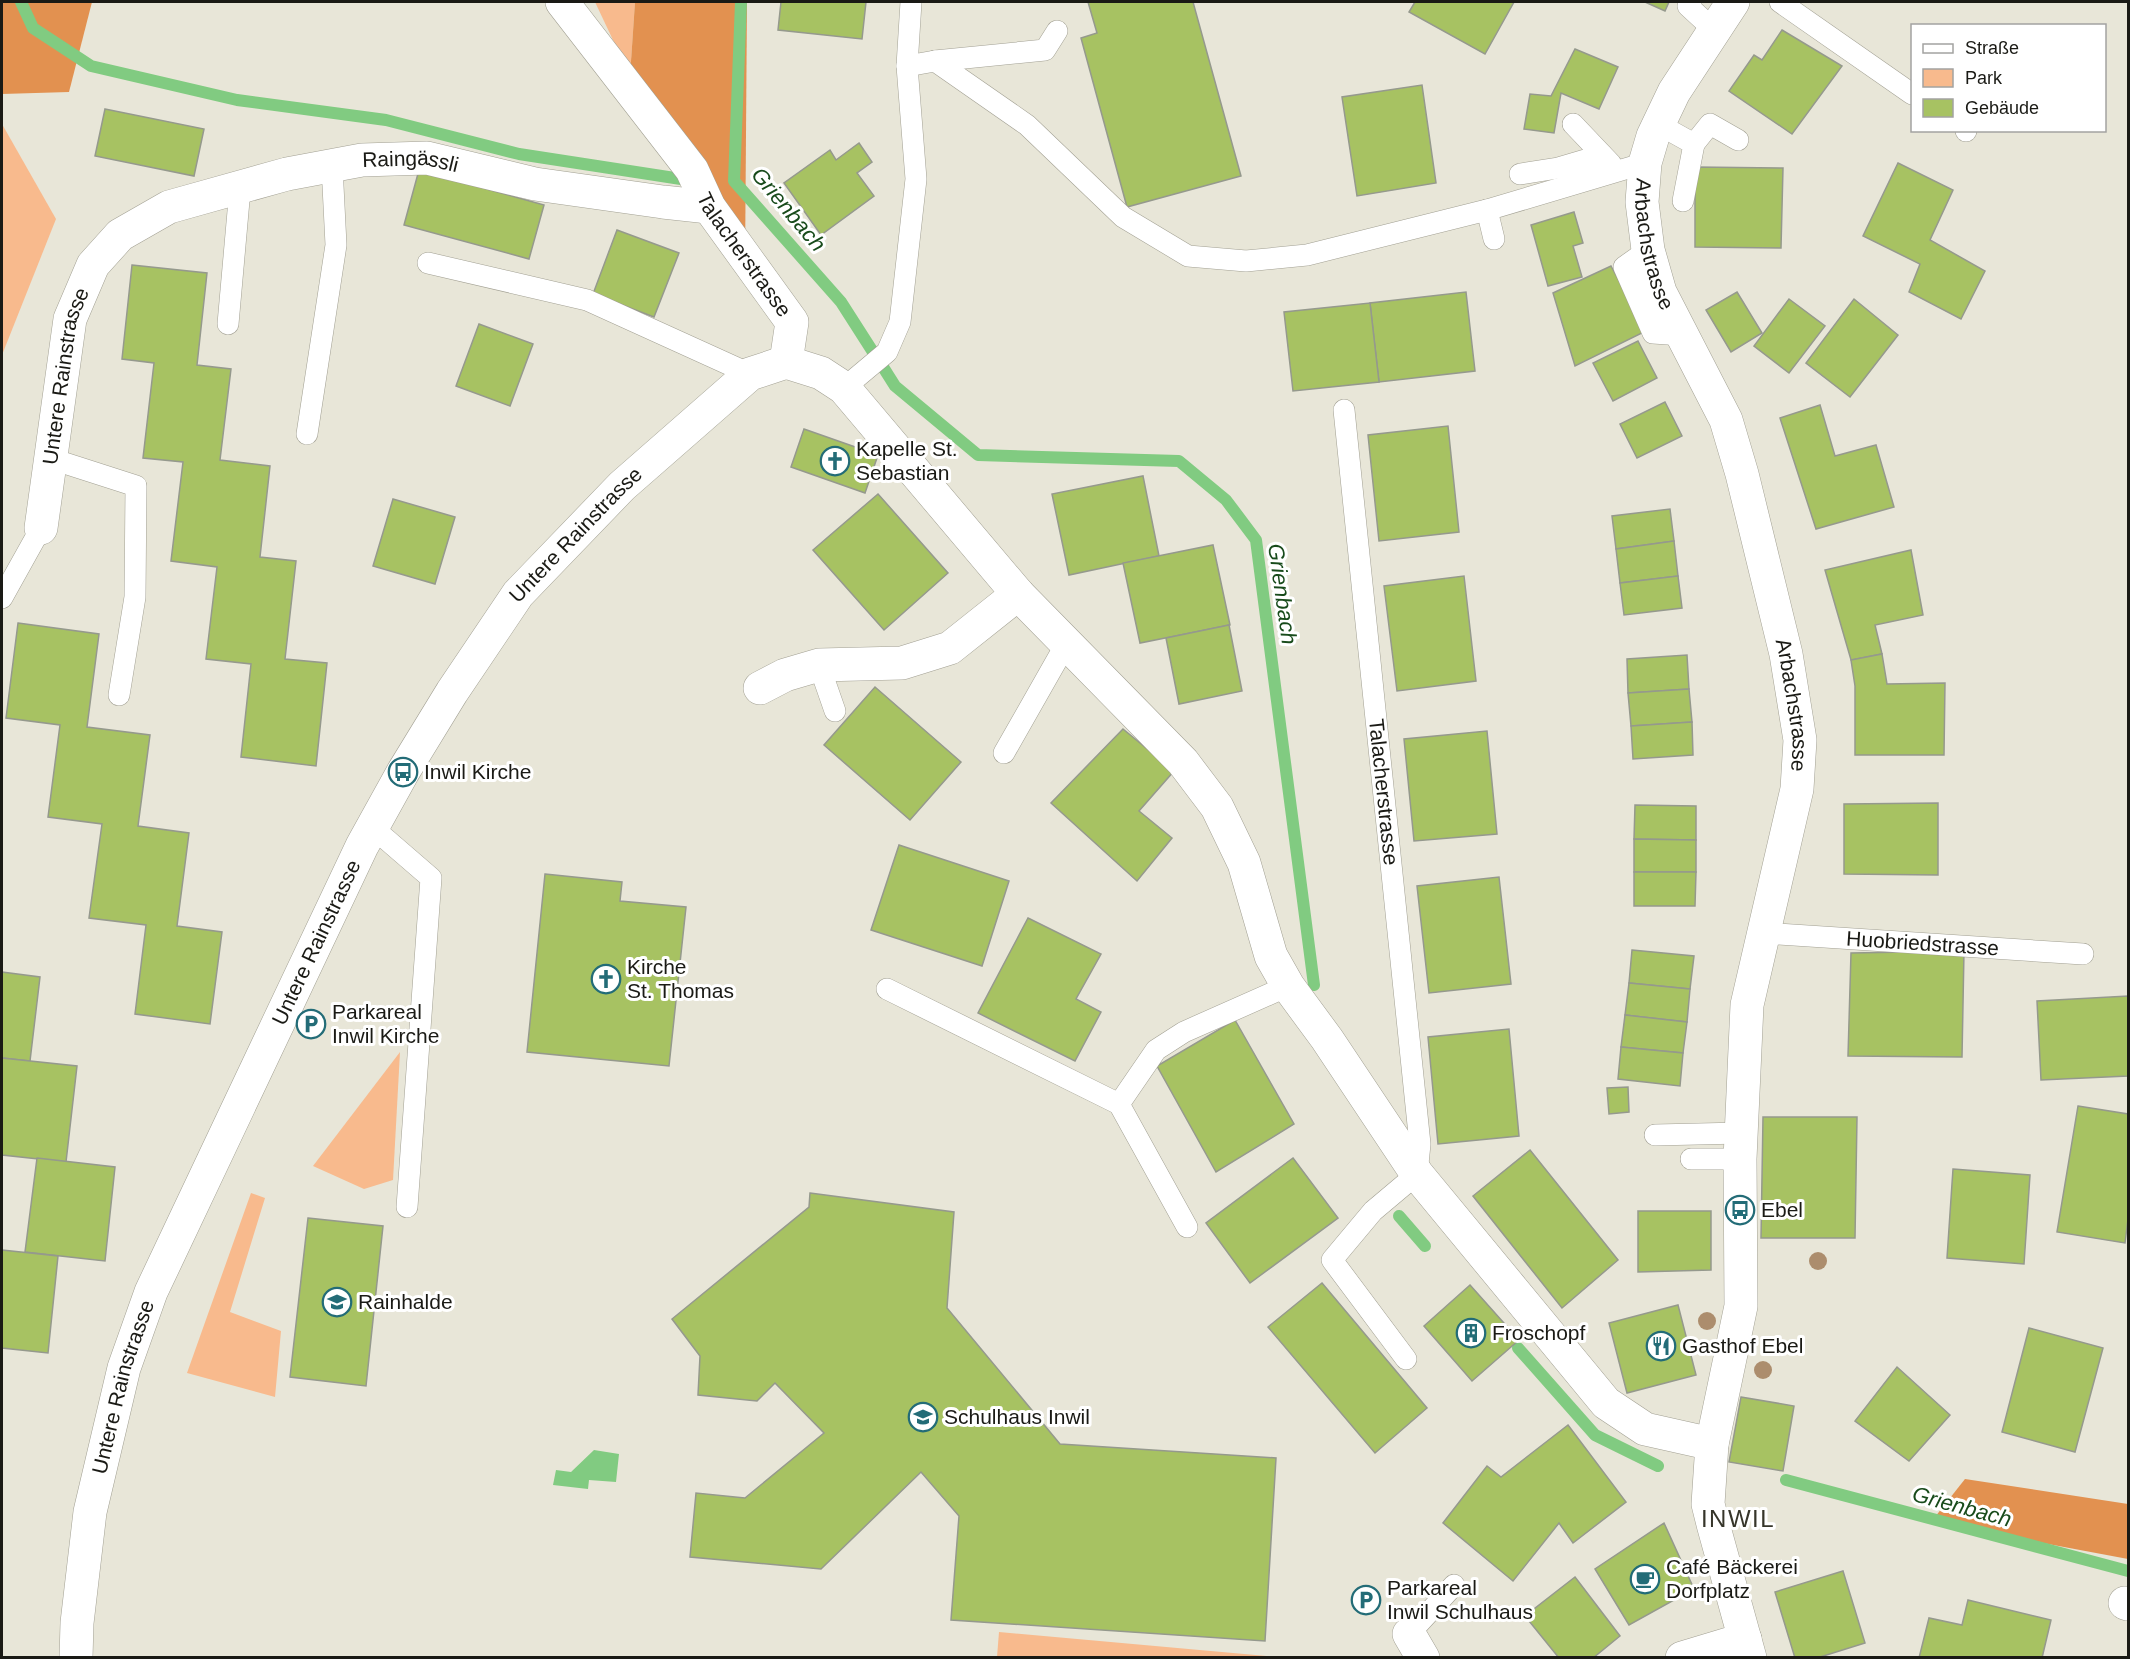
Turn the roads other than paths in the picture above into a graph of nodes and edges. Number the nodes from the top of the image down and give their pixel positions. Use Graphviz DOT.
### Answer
graph roads {
  1 [pos="562,2"];
  2 [pos="911,2"];
  3 [pos="1690,2"];
  4 [pos="1733,2"];
  5 [pos="1780,2"];
  6 [pos="1714,30"];
  7 [pos="1057,31"];
  8 [pos="935,61"];
  9 [pos="907,66"];
  10 [pos="1911,93"];
  11 [pos="1573,124"];
  12 [pos="1658,124"];
  13 [pos="1738,140"];
  14 [pos="1694,144"];
  15 [pos="1602,155"];
  16 [pos="332,166"];
  17 [pos="1631,167"];
  18 [pos="1520,174"];
  19 [pos="240,189"];
  20 [pos="1683,201"];
  21 [pos="709,207"];
  22 [pos="1487,210"];
  23 [pos="120,235"];
  24 [pos="1494,239"];
  25 [pos="428,263"];
  26 [pos="228,324"];
  27 [pos="786,362"];
  28 [pos="750,374"];
  29 [pos="849,384"];
  30 [pos="1344,410"];
  31 [pos="307,434"];
  32 [pos="52,459"];
  33 [pos="41,528"];
  34 [pos="1018,594"];
  35 [pos="2,598"];
  36 [pos="1066,644"];
  37 [pos="819,665"];
  38 [pos="760,688"];
  39 [pos="119,695"];
  40 [pos="834,711"];
  41 [pos="1004,753"];
  42 [pos="372,827"];
  43 [pos="1763,933"];
  44 [pos="2083,954"];
  45 [pos="1288,986"];
  46 [pos="887,989"];
  47 [pos="1119,1104"];
  48 [pos="1655,1135"];
  49 [pos="1741,1146"];
  50 [pos="1691,1159"];
  51 [pos="1407,1182"];
  52 [pos="407,1207"];
  53 [pos="1187,1227"];
  54 [pos="1406,1359"];
  55 [pos="1712,1444"];
  56 [pos="1454,1585"];
  57 [pos="1416,1646"];
  58 [pos="1748,1648"];
  59 [pos="76,1658"];
  60 [pos="1682,1658"];
  1 -- 21 [label="street, Talacherstrasse"];
  2 -- 9 [label="lane"];
  3 -- 6 [label="lane"];
  4 -- 6 [label="street, Arbachstrasse"];
  5 -- 10 [label="lane"];
  6 -- 12 [label="street, Arbachstrasse"];
  7 -- 8 [label="lane"];
  8 -- 9 [label="lane"];
  8 -- 22 [label="lane"];
  9 -- 29 [label="lane"];
  11 -- 15 [label="lane"];
  12 -- 14 [label="lane"];
  12 -- 17 [label="street, Arbachstrasse"];
  13 -- 14 [label="lane"];
  14 -- 20 [label="lane"];
  15 -- 17 [label="lane"];
  15 -- 18 [label="lane"];
  16 -- 19 [label="street, Raingässli"];
  16 -- 21 [label="street, Raingässli"];
  16 -- 31 [label="lane"];
  17 -- 22 [label="lane"];
  17 -- 43 [label="street, Arbachstrasse"];
  19 -- 23 [label="street, Raingässli"];
  19 -- 26 [label="lane"];
  21 -- 27 [label="street, Talacherstrasse"];
  22 -- 24 [label="lane"];
  23 -- 32 [label="street, Untere Rainstrasse"];
  25 -- 28 [label="lane"];
  27 -- 28 [label="street, Untere Rainstrasse"];
  27 -- 29 [label="street"];
  28 -- 42 [label="street, Untere Rainstrasse"];
  29 -- 34 [label="street"];
  30 -- 51 [label="lane, Talacherstrasse"];
  32 -- 33 [label="street, Untere Rainstrasse"];
  32 -- 39 [label="lane"];
  33 -- 35 [label="lane"];
  34 -- 36 [label="street"];
  34 -- 37 [label="street"];
  36 -- 41 [label="lane"];
  36 -- 45 [label="street"];
  37 -- 38 [label="street"];
  37 -- 40 [label="lane"];
  42 -- 52 [label="lane"];
  42 -- 59 [label="street, Untere Rainstrasse"];
  43 -- 44 [label="lane, Huobriedstrasse"];
  43 -- 49 [label="street, Arbachstrasse"];
  45 -- 47 [label="lane"];
  45 -- 51 [label="street"];
  46 -- 47 [label="lane"];
  47 -- 53 [label="lane"];
  48 -- 49 [label="lane"];
  49 -- 50 [label="lane"];
  49 -- 55 [label="street, Arbachstrasse"];
  51 -- 54 [label="lane"];
  51 -- 55 [label="street"];
  55 -- 58 [label="street, Arbachstrasse"];
  56 -- 57 [label="lane"];
  58 -- 60 [label="street"];
}
